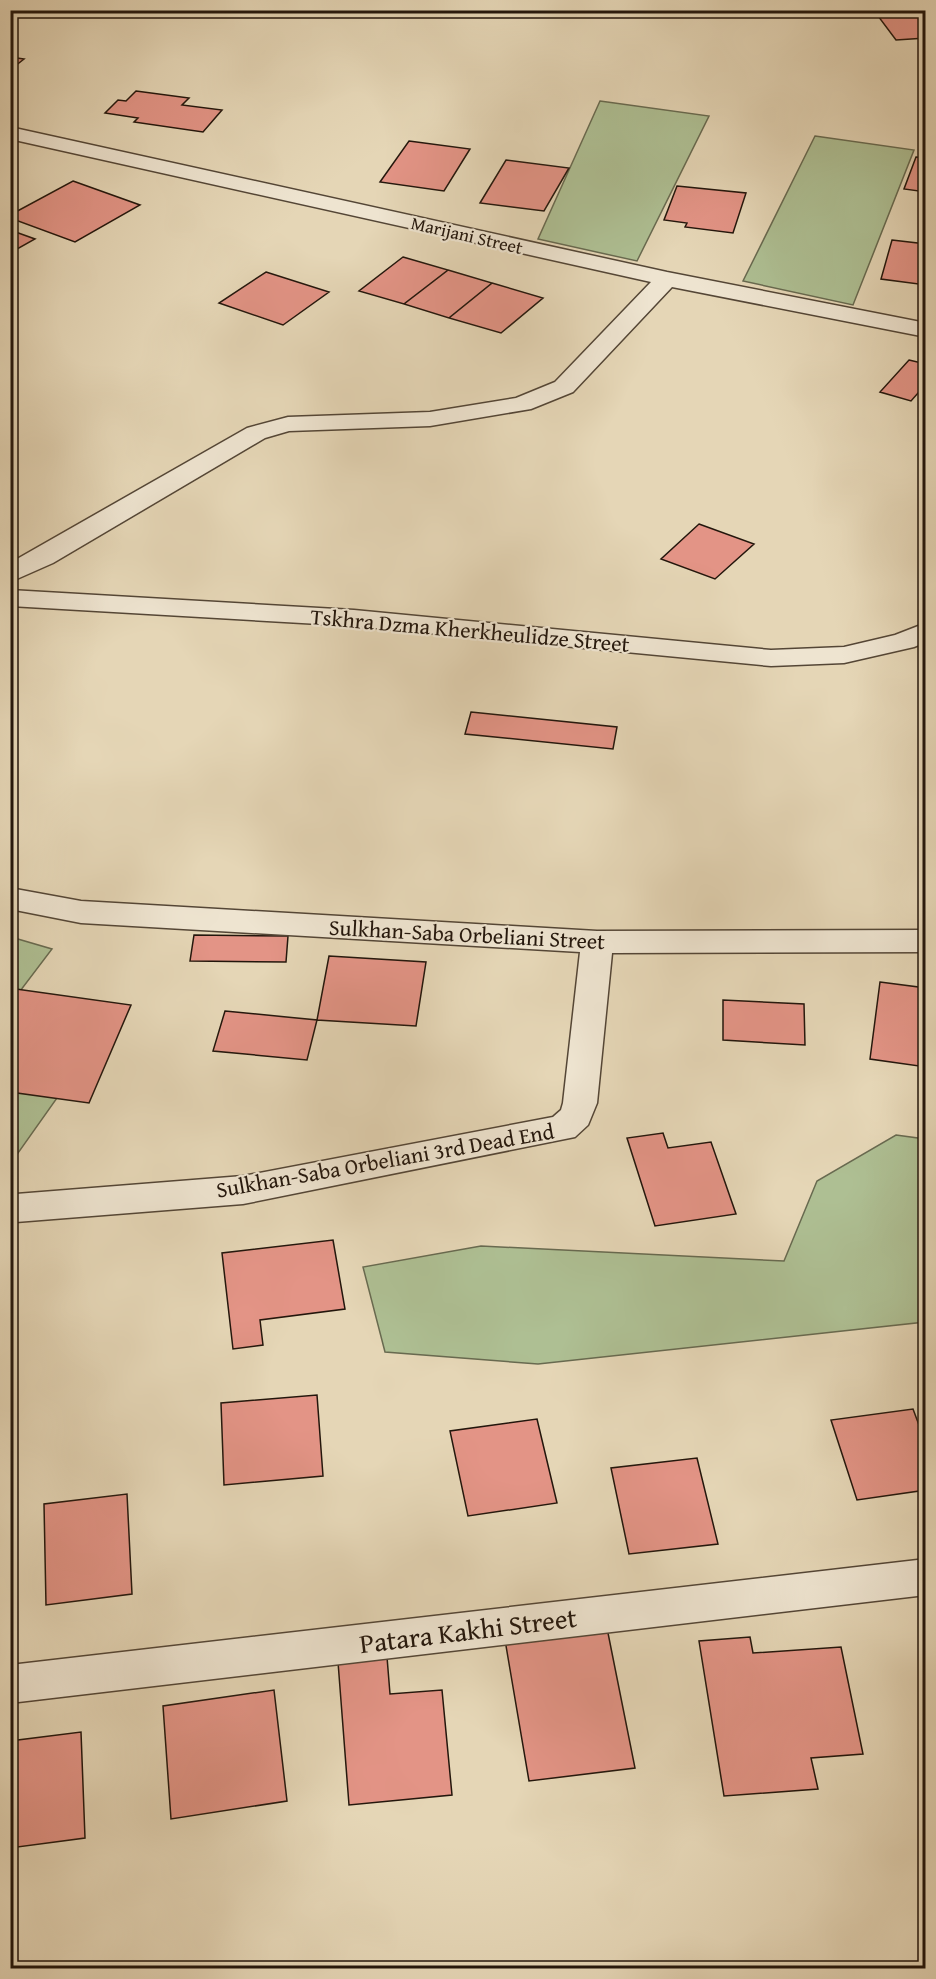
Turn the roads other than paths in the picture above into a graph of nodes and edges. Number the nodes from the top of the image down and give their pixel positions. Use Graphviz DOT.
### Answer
graph roads {
  1 [pos="10,133"];
  2 [pos="667,279"];
  3 [pos="926,330"];
  4 [pos="10,574"];
  5 [pos="10,598"];
  6 [pos="926,631"];
  7 [pos="10,898"];
  8 [pos="926,941"];
  9 [pos="597,942"];
  10 [pos="16,1208"];
  11 [pos="926,1577"];
  12 [pos="10,1683"];
  1 -- 2 [label="street, Marijani Street"];
  2 -- 3 [label="street, Marijani Street"];
  2 -- 4 [label="street"];
  5 -- 6 [label="street, Tskhra Dzma Kherkheulidze Street"];
  7 -- 9 [label="street, Sulkhan-Saba Orbeliani Street"];
  8 -- 9 [label="street, Sulkhan-Saba Orbeliani Street"];
  9 -- 10 [label="street, Sulkhan-Saba Orbeliani 3rd Dead End"];
  11 -- 12 [label="street, Patara Kakhi Street"];
}
